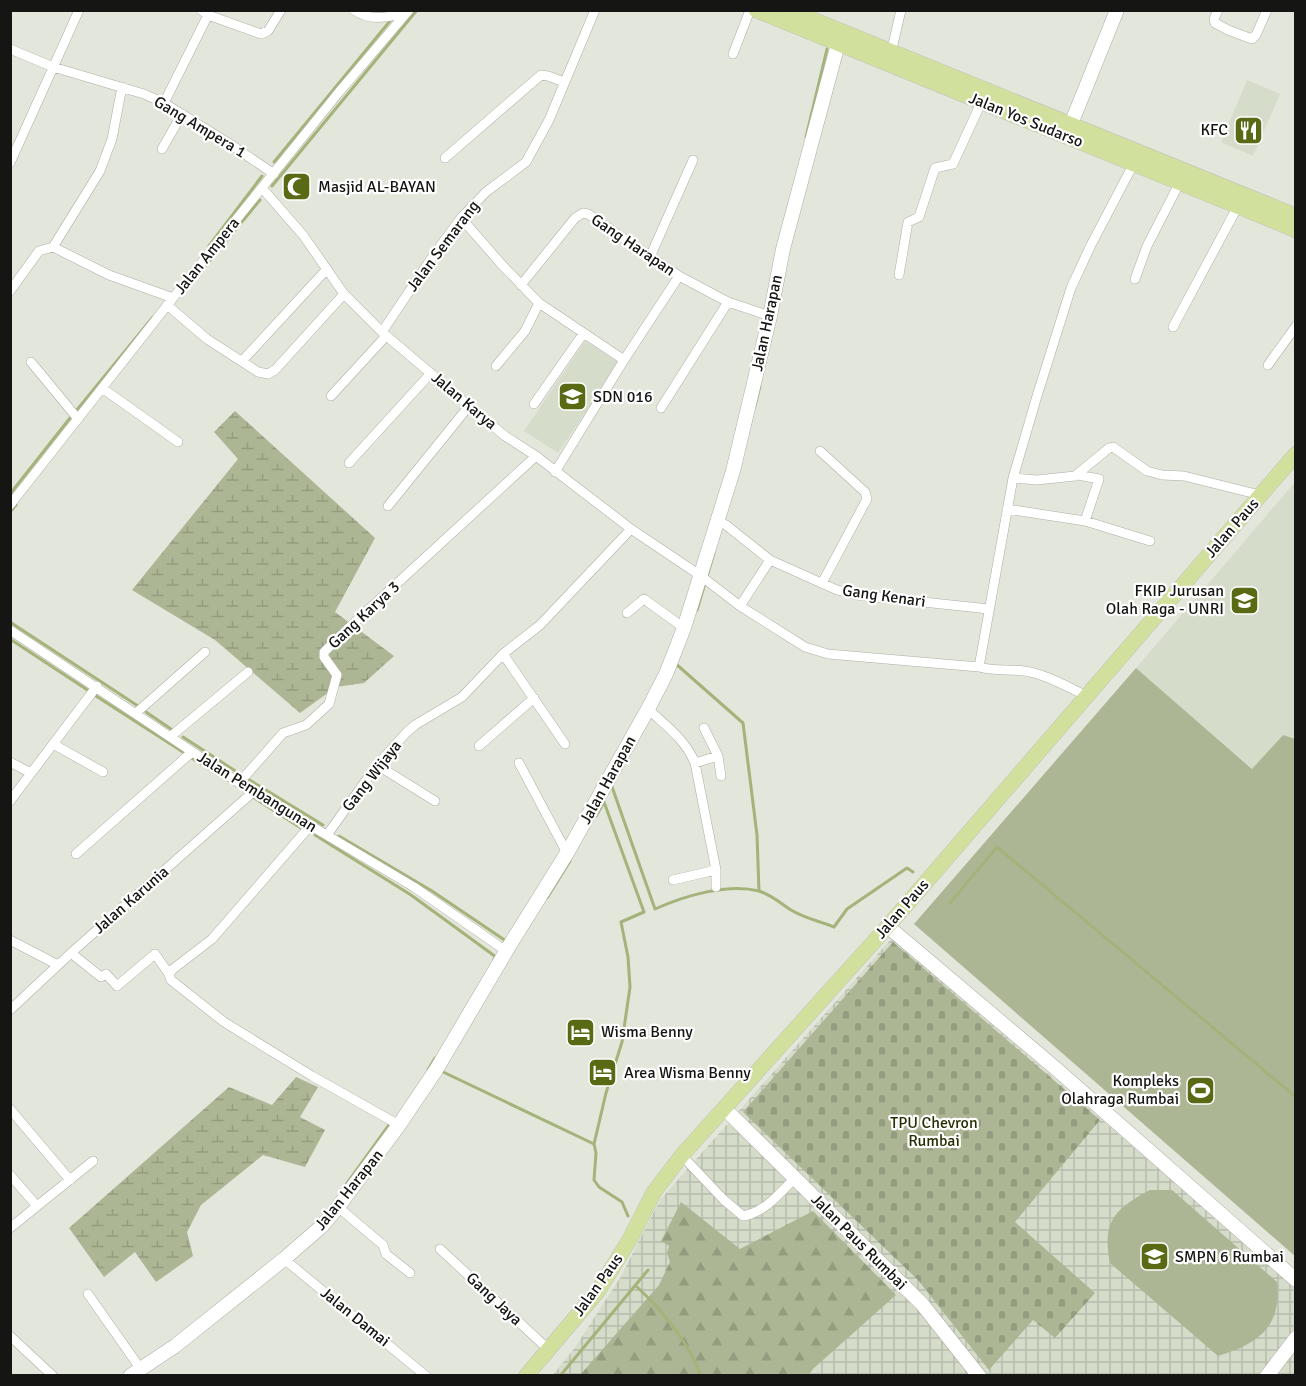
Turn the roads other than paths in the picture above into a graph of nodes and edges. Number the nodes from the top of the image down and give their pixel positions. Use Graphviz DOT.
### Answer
graph roads {
  1 [pos="79,10"];
  2 [pos="281,10"];
  3 [pos="354,10"];
  4 [pos="595,10"];
  5 [pos="750,10"];
  6 [pos="756,10"];
  7 [pos="901,10"];
  8 [pos="1117,10"];
  9 [pos="1218,10"];
  10 [pos="1267,10"];
  11 [pos="408,12"];
  12 [pos="799,12"];
  13 [pos="205,13"];
  14 [pos="838,44"];
  15 [pos="10,49"];
  16 [pos="891,52"];
  17 [pos="733,54"];
  18 [pos="53,66"];
  19 [pos="564,82"];
  20 [pos="122,87"];
  21 [pos="164,103"];
  22 [pos="981,103"];
  23 [pos="182,114"];
  24 [pos="1071,124"];
  25 [pos="162,149"];
  26 [pos="445,158"];
  27 [pos="693,160"];
  28 [pos="10,163"];
  29 [pos="1134,163"];
  30 [pos="274,174"];
  31 [pos="1180,182"];
  32 [pos="1199,184"];
  33 [pos="262,188"];
  34 [pos="1238,206"];
  35 [pos="1296,216"];
  36 [pos="462,218"];
  37 [pos="1296,230"];
  38 [pos="53,247"];
  39 [pos="650,257"];
  40 [pos="327,269"];
  41 [pos="899,275"];
  42 [pos="678,276"];
  43 [pos="1135,279"];
  44 [pos="521,285"];
  45 [pos="10,291"];
  46 [pos="344,294"];
  47 [pos="170,301"];
  48 [pos="728,302"];
  49 [pos="539,303"];
  50 [pos="768,316"];
  51 [pos="1296,326"];
  52 [pos="1173,327"];
  53 [pos="384,334"];
  54 [pos="583,334"];
  55 [pos="624,360"];
  56 [pos="242,361"];
  57 [pos="31,362"];
  58 [pos="1269,365"];
  59 [pos="496,366"];
  60 [pos="430,373"];
  61 [pos="102,388"];
  62 [pos="331,396"];
  63 [pos="534,404"];
  64 [pos="469,406"];
  65 [pos="661,408"];
  66 [pos="78,419"];
  67 [pos="178,442"];
  68 [pos="820,451"];
  69 [pos="1296,454"];
  70 [pos="536,456"];
  71 [pos="349,463"];
  72 [pos="1296,469"];
  73 [pos="555,472"];
  74 [pos="1078,475"];
  75 [pos="1013,478"];
  76 [pos="1260,495"];
  77 [pos="10,505"];
  78 [pos="387,506"];
  79 [pos="1007,508"];
  80 [pos="1085,522"];
  81 [pos="722,523"];
  82 [pos="631,529"];
  83 [pos="1149,541"];
  84 [pos="770,560"];
  85 [pos="702,577"];
  86 [pos="822,583"];
  87 [pos="740,606"];
  88 [pos="989,609"];
  89 [pos="627,613"];
  90 [pos="684,628"];
  91 [pos="11,630"];
  92 [pos="206,652"];
  93 [pos="503,654"];
  94 [pos="979,667"];
  95 [pos="248,672"];
  96 [pos="97,686"];
  97 [pos="1087,696"];
  98 [pos="534,698"];
  99 [pos="648,709"];
  100 [pos="136,713"];
  101 [pos="704,728"];
  102 [pos="170,737"];
  103 [pos="53,744"];
  104 [pos="565,744"];
  105 [pos="479,746"];
  106 [pos="190,754"];
  107 [pos="718,756"];
  108 [pos="10,762"];
  109 [pos="519,763"];
  110 [pos="694,763"];
  111 [pos="377,765"];
  112 [pos="104,772"];
  113 [pos="31,773"];
  114 [pos="721,776"];
  115 [pos="239,783"];
  116 [pos="253,792"];
  117 [pos="10,801"];
  118 [pos="435,801"];
  119 [pos="309,827"];
  120 [pos="329,833"];
  121 [pos="567,853"];
  122 [pos="76,854"];
  123 [pos="716,870"];
  124 [pos="673,880"];
  125 [pos="716,886"];
  126 [pos="890,928"];
  127 [pos="10,940"];
  128 [pos="506,951"];
  129 [pos="71,953"];
  130 [pos="58,965"];
  131 [pos="169,974"];
  132 [pos="10,1010"];
  133 [pos="10,1109"];
  134 [pos="731,1115"];
  135 [pos="395,1123"];
  136 [pos="93,1161"];
  137 [pos="688,1162"];
  138 [pos="10,1175"];
  139 [pos="794,1179"];
  140 [pos="69,1180"];
  141 [pos="36,1206"];
  142 [pos="340,1209"];
  143 [pos="10,1228"];
  144 [pos="440,1249"];
  145 [pos="286,1261"];
  146 [pos="410,1273"];
  147 [pos="1296,1280"];
  148 [pos="88,1294"];
  149 [pos="10,1336"];
  150 [pos="1295,1339"];
  151 [pos="548,1349"];
  152 [pos="136,1368"];
  153 [pos="53,1376"];
  154 [pos="426,1376"];
  155 [pos="526,1376"];
  156 [pos="538,1376"];
  157 [pos="979,1376"];
  158 [pos="1267,1376"];
  1 -- 18 [label="street"];
  2 -- 13 [label="street"];
  3 -- 11 [label="street"];
  4 -- 19 [label="street, Jalan Semarang"];
  5 -- 17 [label="street"];
  6 -- 14 [label="main road, Jalan Yos Sudarso"];
  7 -- 16 [label="street"];
  8 -- 24 [label="street"];
  9 -- 10 [label="street"];
  11 -- 30 [label="street, Jalan Ampera"];
  12 -- 16 [label="main road, Jalan Yos Sudarso"];
  13 -- 21 [label="street"];
  14 -- 22 [label="main road, Jalan Yos Sudarso"];
  14 -- 50 [label="street, Jalan Harapan"];
  15 -- 18 [label="street, Gang Ampera 1"];
  16 -- 24 [label="main road, Jalan Yos Sudarso"];
  18 -- 20 [label="street, Gang Ampera 1"];
  18 -- 28 [label="street"];
  19 -- 26 [label="street"];
  19 -- 36 [label="street, Jalan Semarang"];
  20 -- 21 [label="street, Gang Ampera 1"];
  20 -- 38 [label="street"];
  21 -- 23 [label="street, Gang Ampera 1"];
  22 -- 29 [label="main road, Jalan Yos Sudarso"];
  22 -- 41 [label="street"];
  23 -- 25 [label="street"];
  23 -- 30 [label="street, Gang Ampera 1"];
  24 -- 32 [label="main road, Jalan Yos Sudarso"];
  27 -- 39 [label="street"];
  29 -- 31 [label="main road, Jalan Yos Sudarso"];
  29 -- 75 [label="street"];
  30 -- 33 [label="street, Jalan Ampera"];
  31 -- 32 [label="main road, Jalan Yos Sudarso"];
  31 -- 43 [label="street"];
  32 -- 34 [label="main road, Jalan Yos Sudarso"];
  32 -- 35 [label="main road, Jalan Yos Sudarso"];
  33 -- 40 [label="street, Jalan Karya"];
  33 -- 47 [label="street, Jalan Ampera"];
  34 -- 37 [label="main road, Jalan Yos Sudarso"];
  34 -- 52 [label="street"];
  36 -- 44 [label="street"];
  36 -- 53 [label="street, Jalan Semarang"];
  38 -- 45 [label="street"];
  38 -- 47 [label="street"];
  39 -- 42 [label="street, Gang Harapan"];
  39 -- 44 [label="street, Gang Harapan"];
  40 -- 46 [label="street, Jalan Karya"];
  40 -- 56 [label="street"];
  42 -- 48 [label="street, Gang Harapan"];
  42 -- 55 [label="street"];
  44 -- 49 [label="street"];
  46 -- 53 [label="street, Jalan Karya"];
  46 -- 56 [label="street"];
  47 -- 56 [label="street"];
  47 -- 61 [label="street, Jalan Ampera"];
  48 -- 50 [label="street, Gang Harapan"];
  48 -- 65 [label="street"];
  49 -- 54 [label="street"];
  49 -- 59 [label="street"];
  50 -- 81 [label="street, Jalan Harapan"];
  51 -- 58 [label="street"];
  53 -- 60 [label="street, Jalan Karya"];
  53 -- 62 [label="street, Jalan Semarang"];
  54 -- 55 [label="street"];
  54 -- 63 [label="street"];
  55 -- 73 [label="street"];
  57 -- 66 [label="street"];
  60 -- 64 [label="street, Jalan Karya"];
  60 -- 71 [label="street"];
  61 -- 66 [label="street, Jalan Ampera"];
  61 -- 67 [label="street"];
  64 -- 70 [label="street, Jalan Karya"];
  64 -- 78 [label="street"];
  66 -- 77 [label="street, Jalan Ampera"];
  68 -- 86 [label="street"];
  69 -- 76 [label="main road, Jalan Paus"];
  70 -- 73 [label="street, Jalan Karya"];
  70 -- 115 [label="street, Gang Karya 3"];
  72 -- 126 [label="main road, Jalan Paus"];
  73 -- 82 [label="street, Jalan Karya"];
  74 -- 75 [label="street"];
  74 -- 76 [label="street"];
  74 -- 80 [label="street"];
  75 -- 79 [label="street"];
  76 -- 97 [label="main road, Jalan Paus"];
  79 -- 80 [label="street"];
  79 -- 88 [label="street"];
  80 -- 83 [label="street"];
  81 -- 84 [label="street, Gang Kenari"];
  81 -- 85 [label="street, Jalan Harapan"];
  82 -- 85 [label="street, Jalan Karya"];
  82 -- 93 [label="street, Gang Wijaya"];
  84 -- 86 [label="street, Gang Kenari"];
  84 -- 87 [label="street"];
  85 -- 87 [label="street, Jalan Karya"];
  85 -- 90 [label="street, Jalan Harapan"];
  86 -- 88 [label="street, Gang Kenari"];
  87 -- 94 [label="street, Jalan Karya"];
  88 -- 94 [label="street"];
  89 -- 90 [label="street"];
  90 -- 99 [label="street, Jalan Harapan"];
  91 -- 96 [label="street, Jalan Pembangunan"];
  92 -- 100 [label="street"];
  93 -- 98 [label="street"];
  93 -- 111 [label="street, Gang Wijaya"];
  94 -- 97 [label="street, Jalan Karya"];
  95 -- 102 [label="street"];
  96 -- 100 [label="street, Jalan Pembangunan"];
  96 -- 103 [label="street"];
  97 -- 126 [label="main road, Jalan Paus"];
  98 -- 104 [label="street"];
  98 -- 105 [label="street"];
  99 -- 110 [label="street"];
  99 -- 121 [label="street, Jalan Harapan"];
  100 -- 102 [label="street, Jalan Pembangunan"];
  101 -- 107 [label="street"];
  102 -- 106 [label="street, Jalan Pembangunan"];
  103 -- 112 [label="street"];
  103 -- 113 [label="street"];
  106 -- 115 [label="street, Jalan Pembangunan"];
  106 -- 122 [label="street"];
  107 -- 110 [label="street"];
  107 -- 114 [label="street"];
  108 -- 113 [label="street"];
  109 -- 121 [label="street"];
  110 -- 123 [label="street"];
  111 -- 118 [label="street"];
  111 -- 120 [label="street, Gang Wijaya"];
  113 -- 117 [label="street"];
  115 -- 116 [label="street, Jalan Pembangunan"];
  116 -- 119 [label="street, Jalan Pembangunan"];
  116 -- 129 [label="street, Jalan Karunia"];
  119 -- 120 [label="street, Jalan Pembangunan"];
  119 -- 131 [label="street"];
  120 -- 128 [label="street, Jalan Pembangunan"];
  121 -- 128 [label="street, Jalan Harapan"];
  123 -- 124 [label="street"];
  123 -- 125 [label="street"];
  126 -- 134 [label="main road, Jalan Paus"];
  126 -- 147 [label="street"];
  126 -- 151 [label="main road, Jalan Paus"];
  127 -- 130 [label="street"];
  128 -- 135 [label="street, Jalan Harapan"];
  129 -- 130 [label="street, Jalan Karunia"];
  129 -- 131 [label="street"];
  130 -- 132 [label="street, Jalan Karunia"];
  131 -- 135 [label="street"];
  133 -- 140 [label="street"];
  134 -- 137 [label="main road, Jalan Paus"];
  134 -- 139 [label="street, Jalan Paus Rumbai"];
  135 -- 142 [label="street, Jalan Harapan"];
  136 -- 140 [label="street"];
  137 -- 139 [label="street"];
  137 -- 156 [label="main road, Jalan Paus"];
  138 -- 141 [label="street"];
  139 -- 157 [label="street, Jalan Paus Rumbai"];
  140 -- 141 [label="street"];
  141 -- 143 [label="street"];
  142 -- 145 [label="street, Jalan Harapan"];
  142 -- 146 [label="street"];
  144 -- 151 [label="street, Gang Jaya"];
  145 -- 152 [label="street, Jalan Harapan"];
  145 -- 154 [label="street, Jalan Damai"];
  148 -- 152 [label="street"];
  149 -- 153 [label="street"];
  150 -- 158 [label="street"];
  151 -- 155 [label="main road, Jalan Paus"];
}
